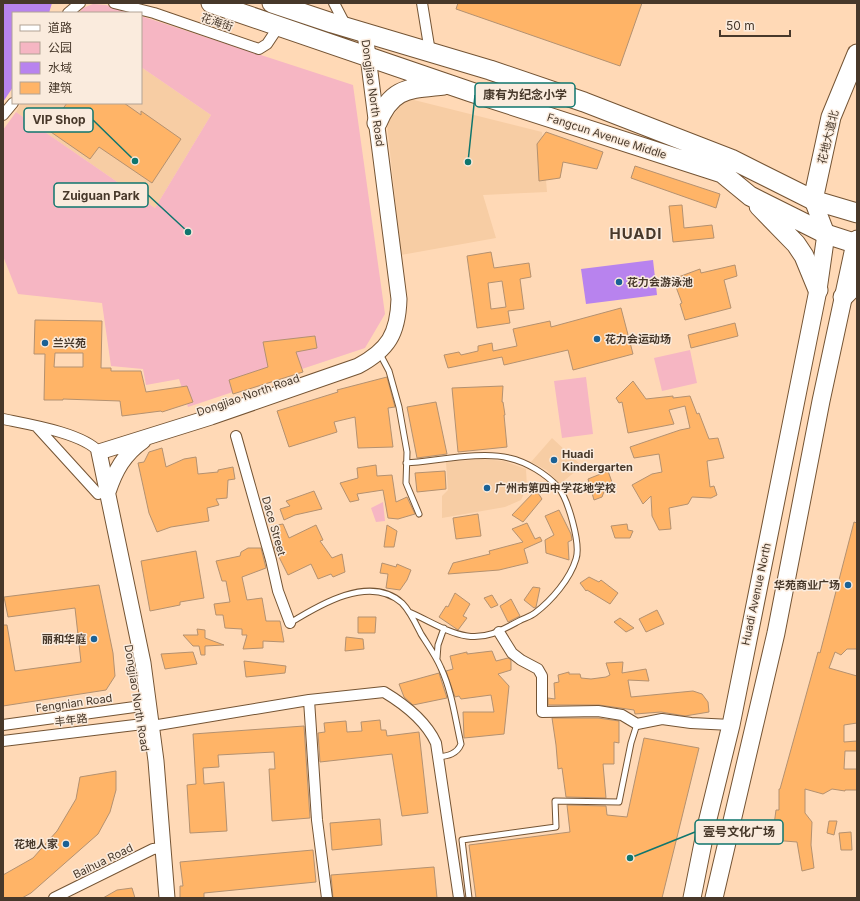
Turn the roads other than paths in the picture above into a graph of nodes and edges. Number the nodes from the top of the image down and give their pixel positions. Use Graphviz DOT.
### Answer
graph roads {
  1 [pos="80,3"];
  2 [pos="114,3"];
  3 [pos="211,3"];
  4 [pos="272,3"];
  5 [pos="334,3"];
  6 [pos="422,3"];
  7 [pos="69,12"];
  8 [pos="279,26"];
  9 [pos="356,30"];
  10 [pos="430,52"];
  11 [pos="857,54"];
  12 [pos="363,55"];
  13 [pos="451,85"];
  14 [pos="12,104"];
  15 [pos="3,115"];
  16 [pos="377,124"];
  17 [pos="750,196"];
  18 [pos="813,200"];
  19 [pos="857,213"];
  20 [pos="826,234"];
  21 [pos="856,242"];
  22 [pos="857,283"];
  23 [pos="818,290"];
  24 [pos="843,297"];
  25 [pos="379,353"];
  26 [pos="3,419"];
  27 [pos="36,426"];
  28 [pos="148,436"];
  29 [pos="236,436"];
  30 [pos="96,449"];
  31 [pos="406,463"];
  32 [pos="103,493"];
  33 [pos="419,514"];
  34 [pos="409,612"];
  35 [pos="290,623"];
  36 [pos="444,628"];
  37 [pos="499,632"];
  38 [pos="438,661"];
  39 [pos="309,700"];
  40 [pos="145,706"];
  41 [pos="637,724"];
  42 [pos="3,725"];
  43 [pos="147,725"];
  44 [pos="731,725"];
  45 [pos="3,741"];
  46 [pos="438,757"];
  47 [pos="158,849"];
  48 [pos="54,898"];
  49 [pos="156,898"];
  50 [pos="166,898"];
  51 [pos="327,898"];
  52 [pos="458,898"];
  53 [pos="469,898"];
  54 [pos="692,898"];
  55 [pos="714,898"];
  1 -- 7 [label="street"];
  2 -- 8 [label="street, 花海街"];
  3 -- 8 [label="highway, Fangcun Avenue Middle"];
  4 -- 9 [label="highway, Fangcun Avenue Middle"];
  5 -- 9 [label="street"];
  6 -- 10 [label="street"];
  8 -- 12 [label="highway, Fangcun Avenue Middle"];
  9 -- 10 [label="highway, Fangcun Avenue Middle"];
  9 -- 12 [label="main road, Dongjiao North Road"];
  10 -- 18 [label="highway, Fangcun Avenue Middle"];
  11 -- 18 [label="highway, 花地大道北"];
  12 -- 13 [label="highway, Fangcun Avenue Middle"];
  12 -- 16 [label="main road, Dongjiao North Road"];
  12 -- 30 [label="main road, Dongjiao North Road"];
  13 -- 16 [label="highway"];
  13 -- 17 [label="highway, Fangcun Avenue Middle"];
  14 -- 15 [label="street"];
  16 -- 25 [label="main road, Dongjiao North Road"];
  17 -- 20 [label="highway, Fangcun Avenue Middle"];
  17 -- 23 [label="highway"];
  18 -- 19 [label="highway, Fangcun Avenue Middle"];
  18 -- 20 [label="main road"];
  20 -- 21 [label="highway, Fangcun Avenue Middle"];
  20 -- 23 [label="main road, Huadi Avenue North"];
  21 -- 24 [label="main road"];
  22 -- 24 [label="highway"];
  23 -- 44 [label="main road, Huadi Avenue North"];
  24 -- 55 [label="main road"];
  25 -- 28 [label="main road, Dongjiao North Road"];
  25 -- 31 [label="lane"];
  26 -- 27 [label="street"];
  27 -- 30 [label="street"];
  27 -- 32 [label="street"];
  28 -- 30 [label="main road, Dongjiao North Road"];
  28 -- 32 [label="main road"];
  29 -- 35 [label="street, Dace Street"];
  30 -- 32 [label="main road, Dongjiao North Road"];
  31 -- 33 [label="lane"];
  31 -- 37 [label="lane"];
  32 -- 40 [label="main road, Dongjiao North Road"];
  34 -- 35 [label="lane"];
  34 -- 36 [label="lane"];
  34 -- 38 [label="lane"];
  36 -- 37 [label="lane"];
  36 -- 38 [label="lane"];
  37 -- 41 [label="street"];
  38 -- 46 [label="lane"];
  39 -- 43 [label="street, 丰年路"];
  39 -- 46 [label="street, 丰年路"];
  39 -- 51 [label="street"];
  40 -- 42 [label="street, Fengnian Road"];
  40 -- 43 [label="main road, Dongjiao North Road"];
  41 -- 44 [label="street"];
  41 -- 53 [label="lane"];
  43 -- 45 [label="street, 丰年路"];
  43 -- 47 [label="main road, Dongjiao North Road"];
  44 -- 54 [label="main road, Huadi Avenue North"];
  46 -- 52 [label="street, 丰年路"];
  47 -- 48 [label="street, Baihua Road"];
  47 -- 49 [label="main road, Dongjiao North Road"];
  47 -- 50 [label="main road, Dongjiao North Road"];
}
